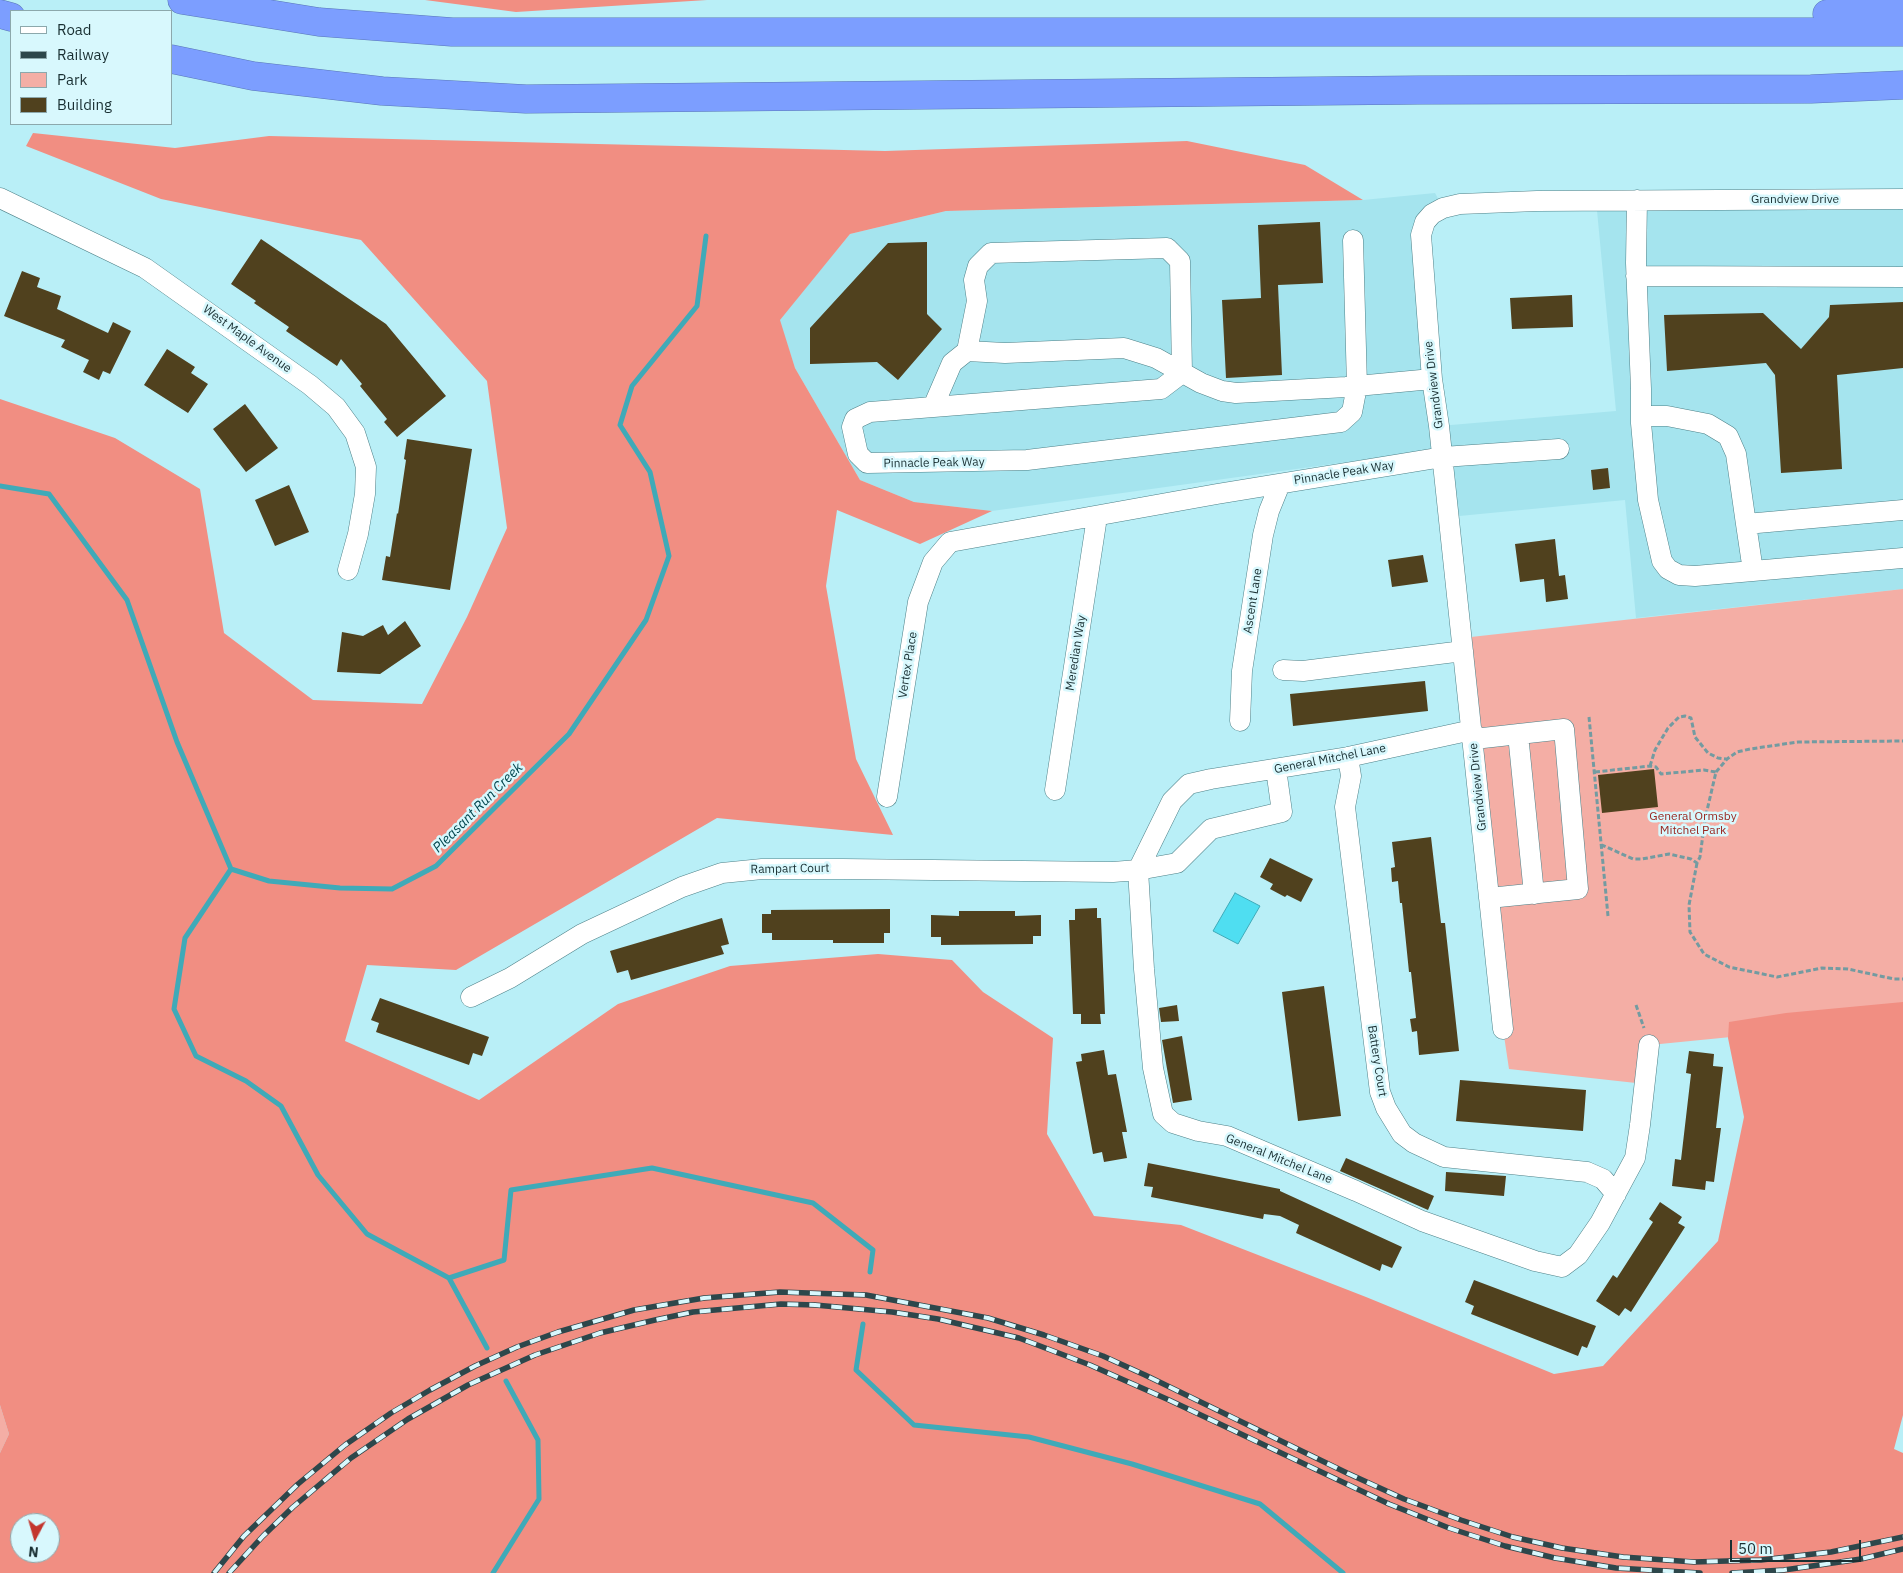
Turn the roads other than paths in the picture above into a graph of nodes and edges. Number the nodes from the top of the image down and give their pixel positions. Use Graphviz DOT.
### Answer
graph roads {
  1 [pos="182,0"];
  2 [pos="1903,12"];
  3 [pos="1662,32"];
  4 [pos="1903,32"];
  5 [pos="172,59"];
  6 [pos="1903,85"];
  7 [pos="0,198"];
  8 [pos="1903,199"];
  9 [pos="1637,200"];
  10 [pos="1353,240"];
  11 [pos="1636,276"];
  12 [pos="1903,277"];
  13 [pos="967,352"];
  14 [pos="1182,373"];
  15 [pos="1432,379"];
  16 [pos="1357,386"];
  17 [pos="933,407"];
  18 [pos="1641,416"];
  19 [pos="1559,449"];
  20 [pos="1443,457"];
  21 [pos="1280,484"];
  22 [pos="1903,510"];
  23 [pos="1097,517"];
  24 [pos="1746,524"];
  25 [pos="950,542"];
  26 [pos="1903,558"];
  27 [pos="348,570"];
  28 [pos="1753,571"];
  29 [pos="1463,651"];
  30 [pos="1283,670"];
  31 [pos="1240,721"];
  32 [pos="1473,734"];
  33 [pos="1518,734"];
  34 [pos="1348,757"];
  35 [pos="1276,769"];
  36 [pos="1055,790"];
  37 [pos="887,797"];
  38 [pos="1138,870"];
  39 [pos="1534,894"];
  40 [pos="1490,898"];
  41 [pos="471,997"];
  42 [pos="1503,1029"];
  43 [pos="1649,1045"];
  44 [pos="1616,1194"];
  1 -- 3 [label="highway"];
  2 -- 3 [label="highway"];
  3 -- 4 [label="highway"];
  5 -- 6 [label="highway"];
  7 -- 27 [label="street, West Maple Avenue"];
  8 -- 9 [label="street, Grandview Drive"];
  9 -- 11 [label="street"];
  9 -- 15 [label="street, Grandview Drive"];
  10 -- 16 [label="street"];
  11 -- 12 [label="street"];
  11 -- 18 [label="street"];
  13 -- 14 [label="street"];
  13 -- 14 [label="street"];
  13 -- 17 [label="street"];
  14 -- 16 [label="street"];
  14 -- 17 [label="street, Pinnacle Peak Way"];
  15 -- 16 [label="street"];
  15 -- 20 [label="street, Grandview Drive"];
  16 -- 17 [label="street, Pinnacle Peak Way"];
  18 -- 24 [label="street"];
  18 -- 28 [label="street"];
  19 -- 20 [label="street, Pinnacle Peak Way"];
  20 -- 21 [label="street, Pinnacle Peak Way"];
  20 -- 29 [label="street, Grandview Drive"];
  21 -- 23 [label="street, Pinnacle Peak Way"];
  21 -- 31 [label="street, Ascent Lane"];
  22 -- 24 [label="street"];
  23 -- 25 [label="street, Pinnacle Peak Way"];
  23 -- 36 [label="street, Meredian Way"];
  24 -- 28 [label="street"];
  25 -- 37 [label="street, Vertex Place"];
  26 -- 28 [label="street"];
  29 -- 30 [label="street"];
  29 -- 32 [label="street, Grandview Drive"];
  32 -- 33 [label="street, General Mitchel Lane"];
  32 -- 34 [label="street, General Mitchel Lane"];
  32 -- 40 [label="street, Grandview Drive"];
  33 -- 39 [label="street"];
  33 -- 39 [label="street, General Mitchel Lane"];
  34 -- 35 [label="street, General Mitchel Lane"];
  34 -- 44 [label="street, Battery Court"];
  35 -- 38 [label="street, General Mitchel Lane"];
  35 -- 38 [label="street, Rampart Court"];
  38 -- 41 [label="street, Rampart Court"];
  38 -- 44 [label="street, General Mitchel Lane"];
  39 -- 40 [label="street"];
  40 -- 42 [label="street, Grandview Drive"];
  43 -- 44 [label="street, General Mitchel Lane"];
}
